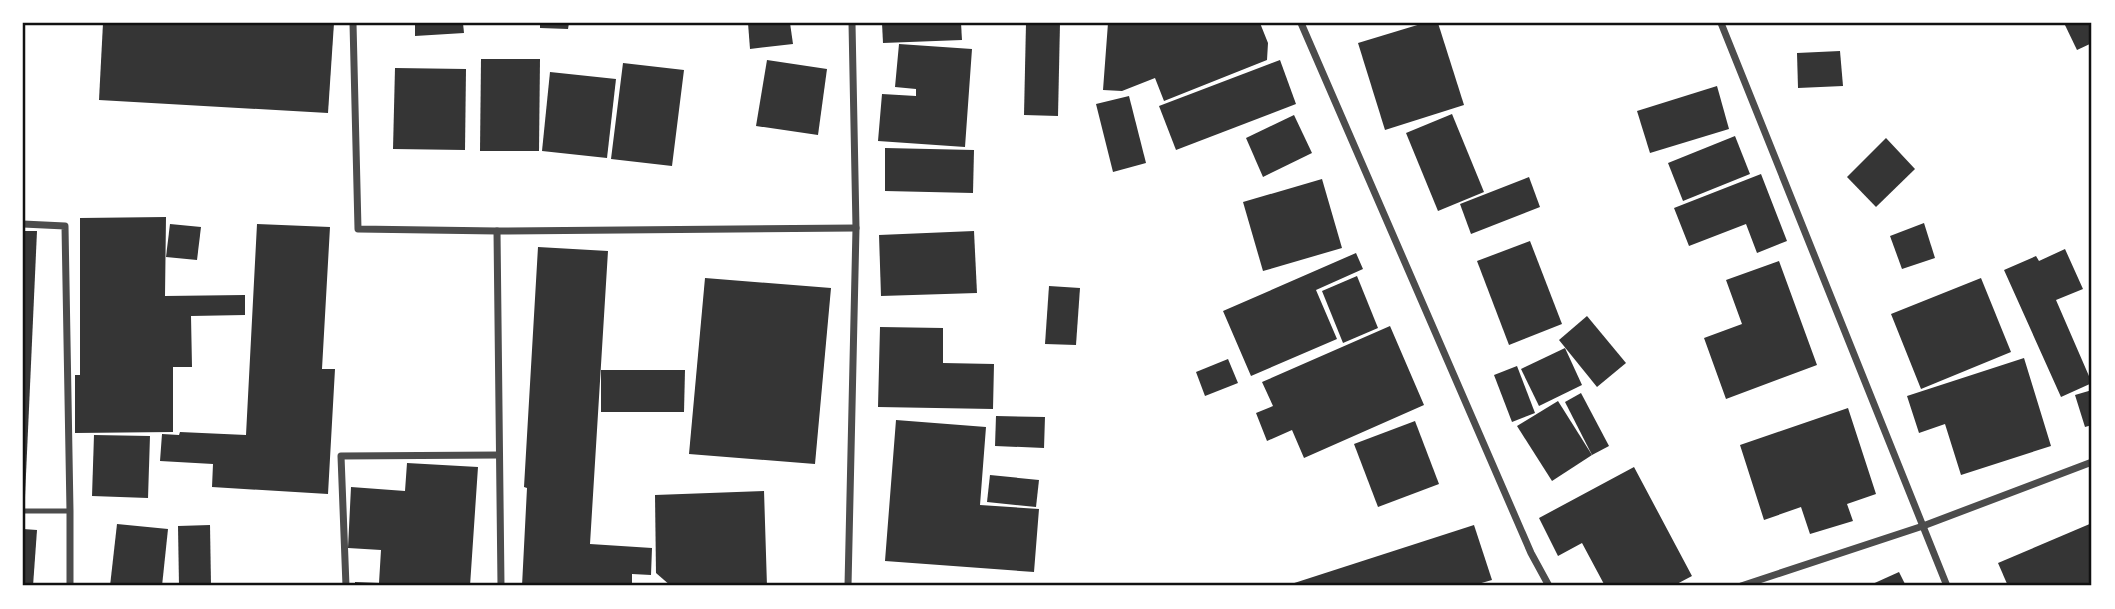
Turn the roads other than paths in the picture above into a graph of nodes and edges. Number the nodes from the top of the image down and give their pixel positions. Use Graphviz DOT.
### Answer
graph roads {
  1 [pos="353,23"];
  2 [pos="852,23"];
  3 [pos="1301,23"];
  4 [pos="1721,23"];
  5 [pos="23,225"];
  6 [pos="856,228"];
  7 [pos="497,231"];
  8 [pos="499,455"];
  9 [pos="2092,462"];
  10 [pos="23,511"];
  11 [pos="70,511"];
  12 [pos="1923,526"];
  13 [pos="70,586"];
  14 [pos="346,586"];
  15 [pos="501,586"];
  16 [pos="848,586"];
  17 [pos="1549,586"];
  18 [pos="1741,586"];
  19 [pos="1947,586"];
  1 -- 7 [label="street"];
  2 -- 6 [label="street"];
  3 -- 17 [label="street"];
  4 -- 12 [label="street"];
  5 -- 11 [label="street"];
  6 -- 7 [label="street"];
  6 -- 16 [label="street"];
  7 -- 8 [label="street"];
  8 -- 14 [label="street"];
  8 -- 15 [label="street"];
  9 -- 12 [label="street"];
  10 -- 11 [label="lane"];
  11 -- 13 [label="street"];
  12 -- 18 [label="street"];
  12 -- 19 [label="street"];
}
